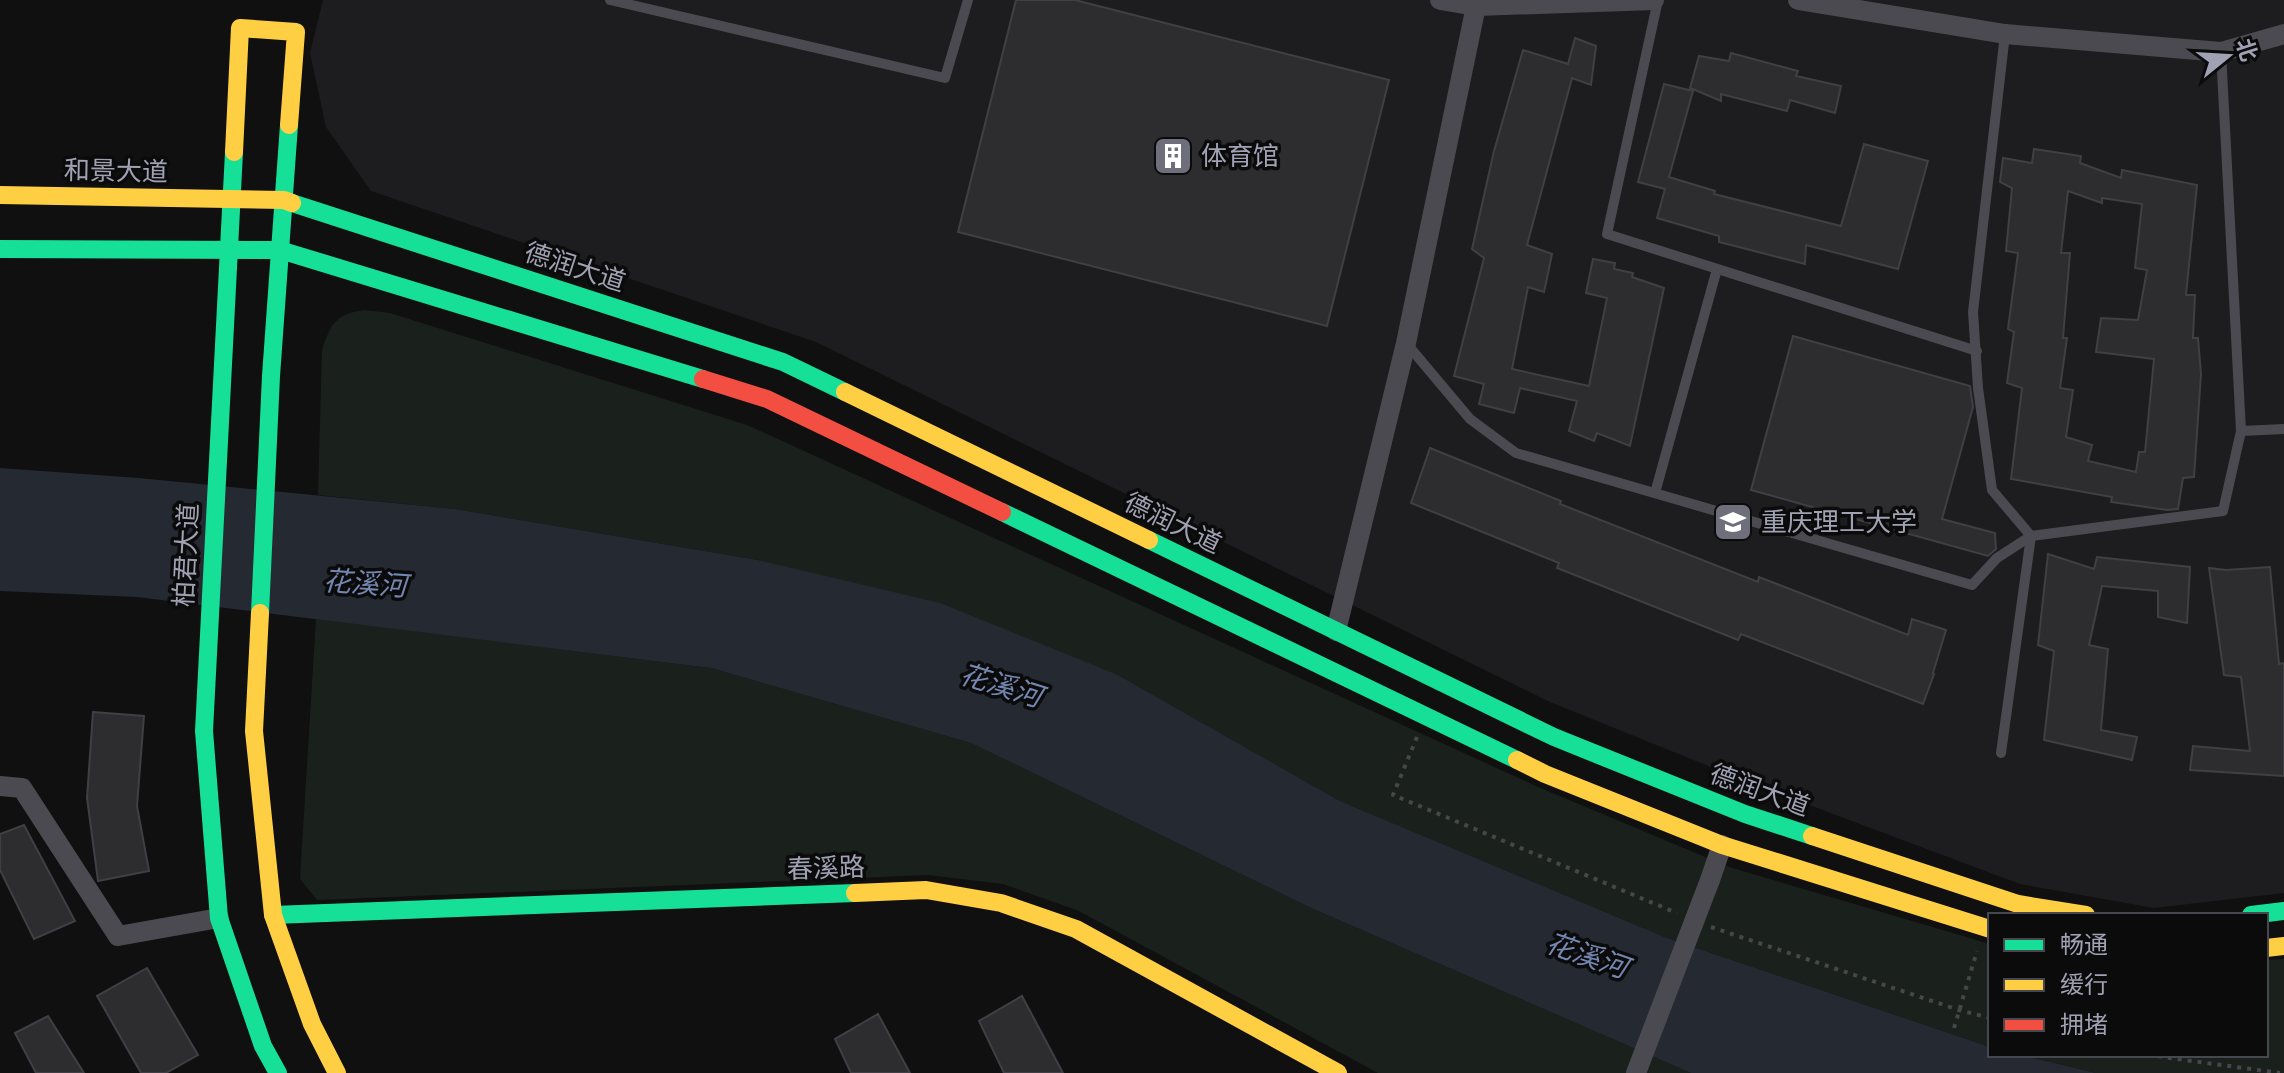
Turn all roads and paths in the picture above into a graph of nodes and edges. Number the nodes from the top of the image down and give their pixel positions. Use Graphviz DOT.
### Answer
graph roads {
  1 [pos="610,0"];
  2 [pos="968,0"];
  3 [pos="1440,0"];
  4 [pos="1656,0"];
  5 [pos="1798,0"];
  6 [pos="1476,6"];
  7 [pos="2005,34"];
  8 [pos="2284,34"];
  9 [pos="2221,52"];
  10 [pos="0,195"];
  11 [pos="231,199"];
  12 [pos="284,200"];
  13 [pos="0,249"];
  14 [pos="228,250"];
  15 [pos="280,250"];
  16 [pos="1717,269"];
  17 [pos="1406,343"];
  18 [pos="1977,351"];
  19 [pos="2284,429"];
  20 [pos="2241,431"];
  21 [pos="1655,493"];
  22 [pos="2031,536"];
  23 [pos="1336,631"];
  24 [pos="1419,733"];
  25 [pos="2001,753"];
  26 [pos="0,786"];
  27 [pos="1393,795"];
  28 [pos="1722,845"];
  29 [pos="2074,913"];
  30 [pos="273,915"];
  31 [pos="219,918"];
  32 [pos="1985,935"];
  33 [pos="1954,1028"];
  34 [pos="2163,1057"];
  35 [pos="278,1073"];
  36 [pos="337,1073"];
  37 [pos="1338,1073"];
  38 [pos="1636,1073"];
  39 [pos="2280,1073"];
  1 -- 2 [label="lane"];
  3 -- 6 [label="street"];
  4 -- 6 [label="street"];
  4 -- 16 [label="lane"];
  5 -- 7 [label="street"];
  6 -- 17 [label="street"];
  7 -- 9 [label="street"];
  7 -- 18 [label="lane"];
  8 -- 9 [label="street"];
  9 -- 20 [label="lane"];
  10 -- 11 [label="main road, 和景大道"];
  11 -- 12 [label="main road, 德润大道"];
  11 -- 12 [label="main road, 柏君大道"];
  11 -- 14 [label="main road, 柏君大道"];
  12 -- 15 [label="main road"];
  12 -- 23 [label="main road, 德润大道"];
  13 -- 14 [label="main road"];
  14 -- 15 [label="main road"];
  14 -- 31 [label="main road, 柏君大道"];
  15 -- 28 [label="main road"];
  15 -- 30 [label="main road"];
  16 -- 18 [label="lane"];
  16 -- 21 [label="lane"];
  17 -- 21 [label="lane"];
  17 -- 23 [label="street"];
  18 -- 22 [label="lane"];
  19 -- 20 [label="lane"];
  20 -- 22 [label="lane"];
  21 -- 22 [label="lane"];
  22 -- 25 [label="lane"];
  23 -- 29 [label="main road, 德润大道"];
  24 -- 27 [label="path"];
  26 -- 31 [label="street"];
  28 -- 32 [label="main road"];
  28 -- 38 [label="street, bridge"];
  30 -- 36 [label="main road"];
  30 -- 37 [label="main road, 春溪路"];
  31 -- 35 [label="main road, 柏君大道"];
  32 -- 33 [label="path"];
  34 -- 39 [label="path"];
}
